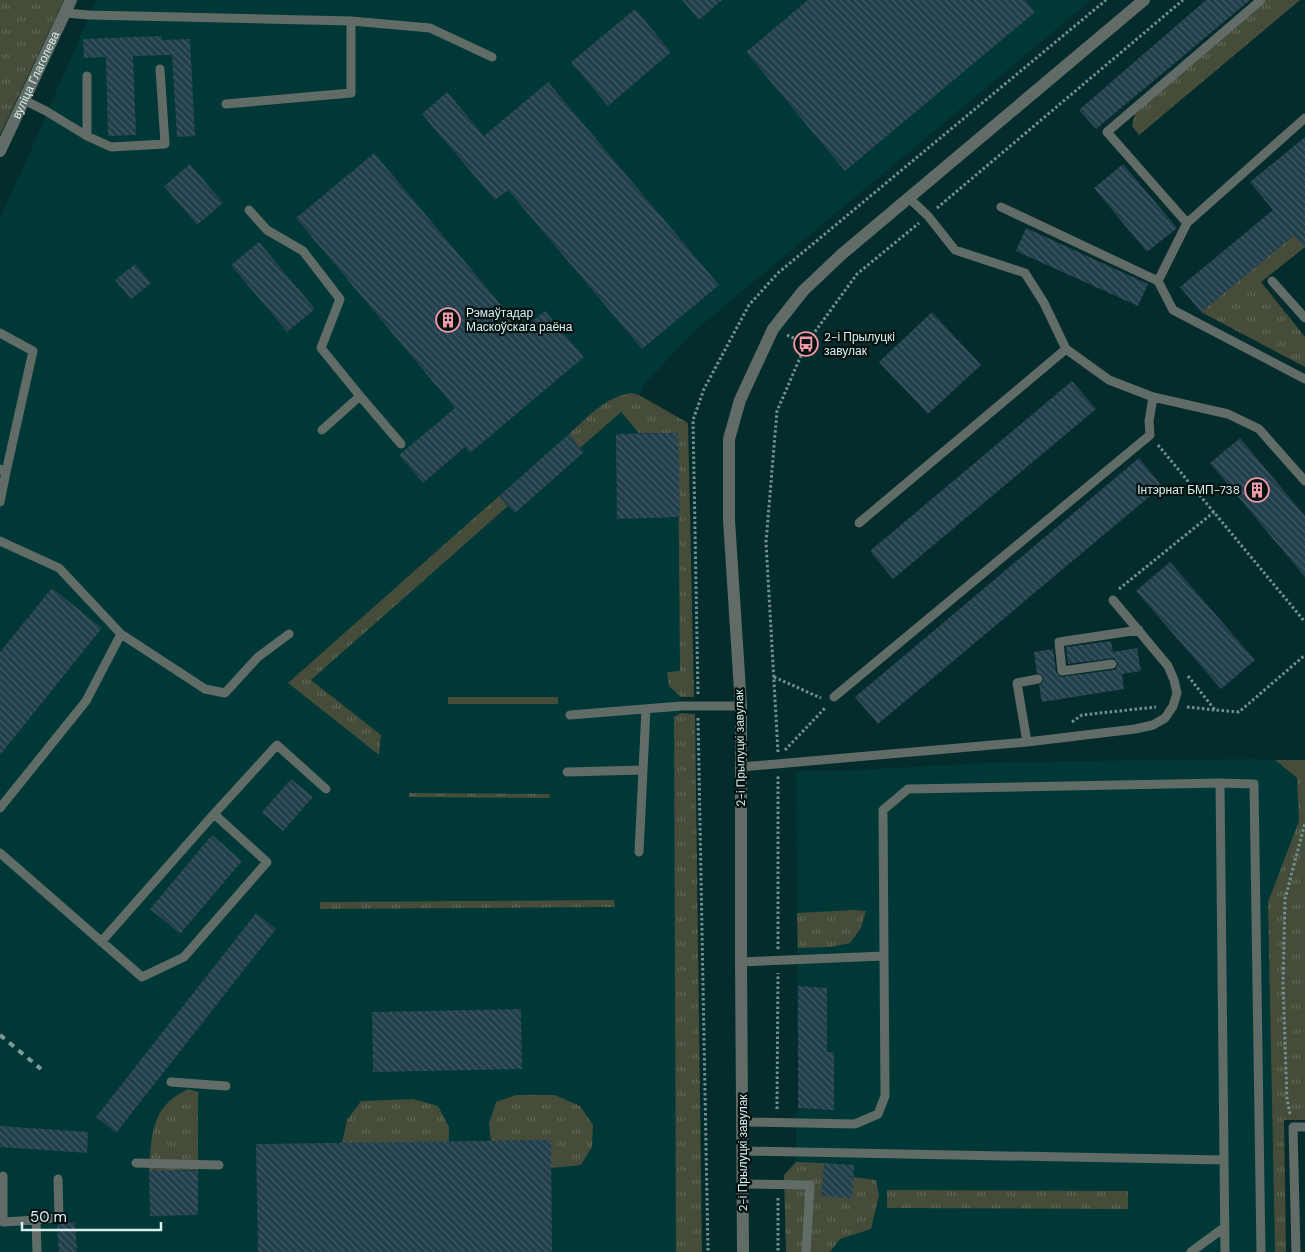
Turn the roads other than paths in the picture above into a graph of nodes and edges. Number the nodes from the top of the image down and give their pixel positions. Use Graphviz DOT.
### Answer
graph roads {
  1 [pos="71,0"];
  2 [pos="1144,0"];
  3 [pos="1261,0"];
  4 [pos="65,13"];
  5 [pos="351,21"];
  6 [pos="492,57"];
  7 [pos="160,69"];
  8 [pos="87,76"];
  9 [pos="24,100"];
  10 [pos="226,104"];
  11 [pos="1305,118"];
  12 [pos="87,136"];
  13 [pos="0,151"];
  14 [pos="909,198"];
  15 [pos="1001,208"];
  16 [pos="249,210"];
  17 [pos="1187,223"];
  18 [pos="1272,281"];
  19 [pos="1158,282"];
  20 [pos="1305,318"];
  21 [pos="0,333"];
  22 [pos="1066,349"];
  23 [pos="1305,379"];
  24 [pos="360,396"];
  25 [pos="1153,397"];
  26 [pos="322,430"];
  27 [pos="401,444"];
  28 [pos="3,470"];
  29 [pos="1305,481"];
  30 [pos="0,502"];
  31 [pos="859,523"];
  32 [pos="0,541"];
  33 [pos="1115,595"];
  34 [pos="1138,630"];
  35 [pos="121,634"];
  36 [pos="290,634"];
  37 [pos="1112,664"];
  38 [pos="1038,679"];
  39 [pos="832,700"];
  40 [pos="741,706"];
  41 [pos="646,709"];
  42 [pos="570,715"];
  43 [pos="1027,742"];
  44 [pos="741,767"];
  45 [pos="643,770"];
  46 [pos="568,772"];
  47 [pos="1220,783"];
  48 [pos="326,789"];
  49 [pos="0,808"];
  50 [pos="214,814"];
  51 [pos="639,852"];
  52 [pos="0,853"];
  53 [pos="101,942"];
  54 [pos="884,956"];
  55 [pos="741,962"];
  56 [pos="171,1082"];
  57 [pos="226,1086"];
  58 [pos="743,1120"];
  59 [pos="1305,1127"];
  60 [pos="742,1151"];
  61 [pos="1224,1160"];
  62 [pos="136,1163"];
  63 [pos="219,1165"];
  64 [pos="3,1176"];
  65 [pos="58,1179"];
  66 [pos="742,1184"];
  67 [pos="36,1220"];
  68 [pos="1225,1227"];
  69 [pos="37,1252"];
  70 [pos="743,1252"];
  71 [pos="806,1252"];
  72 [pos="1191,1252"];
  73 [pos="1225,1252"];
  74 [pos="1261,1252"];
  75 [pos="1296,1252"];
  1 -- 4 [label="street, вуліца Глаголева"];
  2 -- 14 [label="street, 2-і Прылуцкі завулак"];
  3 -- 17 [label="lane"];
  4 -- 5 [label="lane"];
  4 -- 9 [label="street, вуліца Глаголева"];
  5 -- 6 [label="lane"];
  5 -- 10 [label="lane"];
  7 -- 12 [label="lane"];
  8 -- 12 [label="lane"];
  9 -- 12 [label="lane"];
  9 -- 13 [label="street, вуліца Глаголева"];
  11 -- 17 [label="lane"];
  14 -- 22 [label="lane"];
  14 -- 40 [label="street, 2-і Прылуцкі завулак"];
  15 -- 19 [label="lane"];
  16 -- 24 [label="lane"];
  17 -- 19 [label="lane"];
  18 -- 20 [label="lane"];
  19 -- 23 [label="lane"];
  21 -- 28 [label="lane"];
  22 -- 25 [label="lane"];
  22 -- 31 [label="lane"];
  24 -- 26 [label="lane"];
  24 -- 27 [label="lane"];
  25 -- 29 [label="lane"];
  25 -- 39 [label="lane"];
  28 -- 30 [label="lane"];
  32 -- 35 [label="lane"];
  33 -- 34 [label="lane"];
  34 -- 37 [label="lane"];
  34 -- 43 [label="lane"];
  35 -- 36 [label="lane"];
  35 -- 49 [label="lane"];
  38 -- 43 [label="lane"];
  40 -- 41 [label="lane"];
  40 -- 44 [label="street, 2-і Прылуцкі завулак"];
  41 -- 42 [label="lane"];
  41 -- 45 [label="lane"];
  43 -- 44 [label="lane"];
  44 -- 55 [label="street, 2-і Прылуцкі завулак"];
  45 -- 46 [label="lane"];
  45 -- 51 [label="lane"];
  47 -- 54 [label="lane"];
  47 -- 61 [label="lane"];
  47 -- 74 [label="lane"];
  48 -- 50 [label="lane"];
  50 -- 53 [label="lane"];
  50 -- 53 [label="lane"];
  52 -- 53 [label="lane"];
  54 -- 55 [label="lane"];
  54 -- 58 [label="lane"];
  55 -- 58 [label="street, 2-і Прылуцкі завулак"];
  56 -- 57 [label="lane"];
  58 -- 60 [label="street, 2-і Прылуцкі завулак"];
  59 -- 75 [label="lane"];
  60 -- 61 [label="lane"];
  60 -- 66 [label="street, 2-і Прылуцкі завулак"];
  61 -- 68 [label="lane"];
  62 -- 63 [label="lane"];
  64 -- 67 [label="lane"];
  65 -- 67 [label="lane"];
  66 -- 70 [label="street, 2-і Прылуцкі завулак"];
  66 -- 71 [label="lane"];
  67 -- 69 [label="lane"];
  68 -- 72 [label="lane"];
  68 -- 73 [label="lane"];
}
